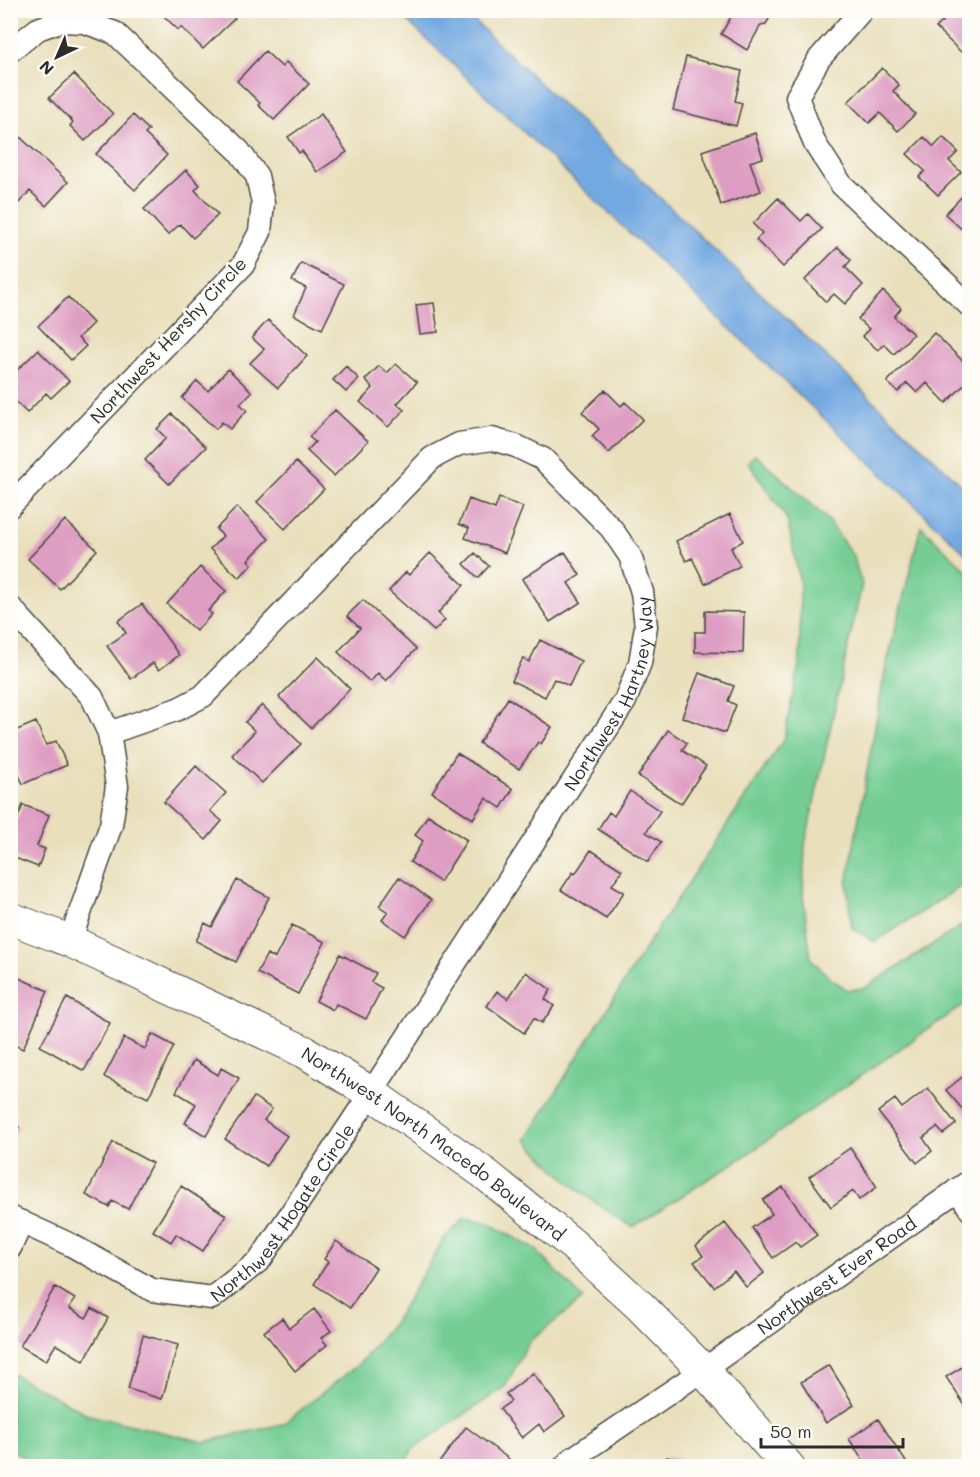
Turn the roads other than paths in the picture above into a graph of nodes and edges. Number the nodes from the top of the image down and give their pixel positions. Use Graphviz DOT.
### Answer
graph roads {
  1 [pos="862,10"];
  2 [pos="10,51"];
  3 [pos="969,306"];
  4 [pos="10,506"];
  5 [pos="10,607"];
  6 [pos="109,733"];
  7 [pos="10,918"];
  8 [pos="70,941"];
  9 [pos="372,1093"];
  10 [pos="964,1185"];
  11 [pos="969,1209"];
  12 [pos="16,1220"];
  13 [pos="10,1248"];
  14 [pos="703,1370"];
  15 [pos="565,1467"];
  16 [pos="788,1467"];
  1 -- 3 [label="street"];
  2 -- 4 [label="street, Northwest Hershy Circle"];
  5 -- 6 [label="street"];
  6 -- 8 [label="street"];
  6 -- 9 [label="street, Northwest Hartney Way"];
  7 -- 8 [label="street, Northwest North Macedo Boulevard"];
  8 -- 9 [label="street, Northwest North Macedo Boulevard"];
  9 -- 12 [label="street, Northwest Hogate Circle"];
  9 -- 14 [label="street, Northwest North Macedo Boulevard"];
  10 -- 11 [label="street"];
  10 -- 14 [label="street, Northwest Ever Road"];
  12 -- 13 [label="street"];
  14 -- 15 [label="street, Northwest Ever Road"];
  14 -- 16 [label="street, Northwest North Macedo Boulevard"];
}
